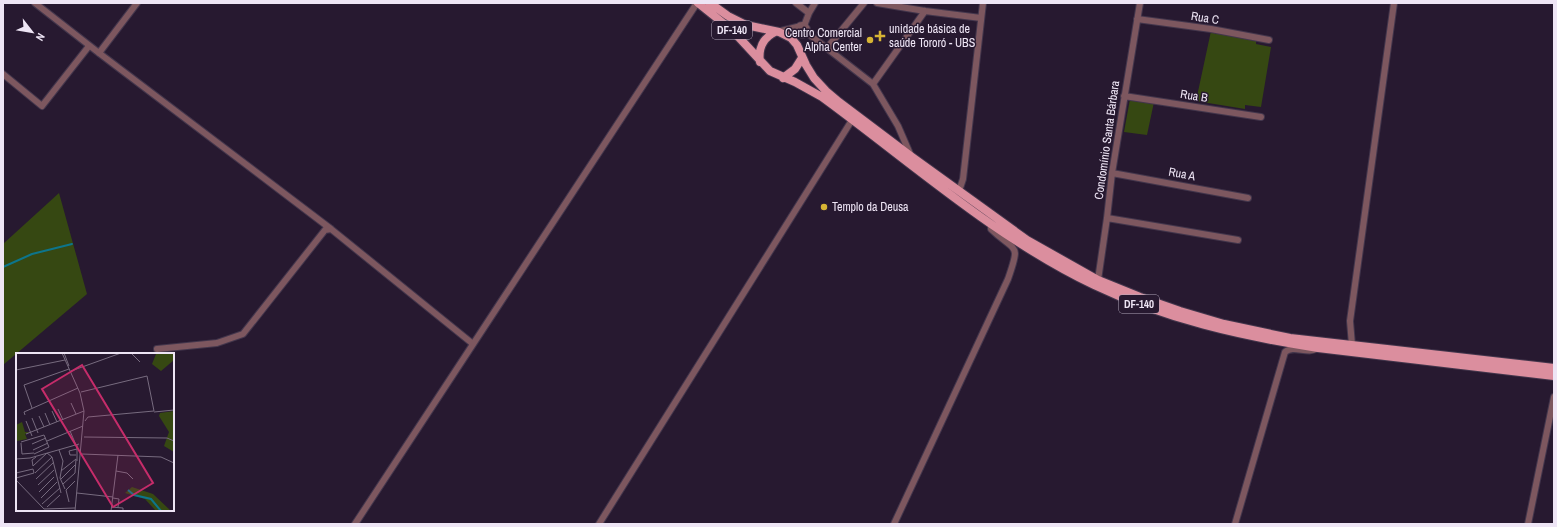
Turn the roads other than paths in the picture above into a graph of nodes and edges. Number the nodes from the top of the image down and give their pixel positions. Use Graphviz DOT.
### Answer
graph roads {
  1 [pos="35,3"];
  2 [pos="137,3"];
  3 [pos="697,3"];
  4 [pos="710,3"];
  5 [pos="796,3"];
  6 [pos="815,3"];
  7 [pos="864,3"];
  8 [pos="877,3"];
  9 [pos="983,3"];
  10 [pos="1140,3"];
  11 [pos="1394,3"];
  12 [pos="925,11"];
  13 [pos="809,13"];
  14 [pos="981,18"];
  15 [pos="1137,19"];
  16 [pos="804,26"];
  17 [pos="797,27"];
  18 [pos="774,32"];
  19 [pos="804,33"];
  20 [pos="1269,40"];
  21 [pos="89,46"];
  22 [pos="828,48"];
  23 [pos="800,49"];
  24 [pos="99,53"];
  25 [pos="802,58"];
  26 [pos="760,62"];
  27 [pos="3,74"];
  28 [pos="783,78"];
  29 [pos="874,84"];
  30 [pos="1124,96"];
  31 [pos="1261,117"];
  32 [pos="852,120"];
  33 [pos="912,157"];
  34 [pos="1112,173"];
  35 [pos="959,191"];
  36 [pos="1248,198"];
  37 [pos="1107,218"];
  38 [pos="991,225"];
  39 [pos="331,229"];
  40 [pos="1238,240"];
  41 [pos="1098,280"];
  42 [pos="472,344"];
  43 [pos="1352,345"];
  44 [pos="1318,348"];
  45 [pos="156,349"];
  46 [pos="1554,368"];
  47 [pos="1554,376"];
  48 [pos="1554,397"];
  49 [pos="355,524"];
  50 [pos="599,524"];
  51 [pos="894,524"];
  52 [pos="1235,524"];
  53 [pos="1528,524"];
  1 -- 21 [label="street"];
  2 -- 24 [label="street"];
  3 -- 26 [label="main road, DF-140"];
  3 -- 42 [label="street"];
  4 -- 18 [label="main road, DF-140"];
  5 -- 13 [label="street"];
  6 -- 13 [label="street"];
  7 -- 22 [label="street"];
  8 -- 12 [label="street"];
  9 -- 14 [label="street"];
  10 -- 15 [label="street, Condomínio Santa Bárbara"];
  11 -- 43 [label="street"];
  12 -- 14 [label="street"];
  12 -- 29 [label="street"];
  13 -- 16 [label="street"];
  14 -- 35 [label="street"];
  15 -- 20 [label="street, Rua C"];
  15 -- 30 [label="street, Condomínio Santa Bárbara"];
  16 -- 17 [label="street"];
  16 -- 19 [label="street"];
  17 -- 18 [label="street"];
  17 -- 19 [label="street"];
  18 -- 23 [label="main road, DF-140"];
  18 -- 26 [label="main road"];
  19 -- 22 [label="street"];
  19 -- 23 [label="street"];
  21 -- 24 [label="street"];
  21 -- 27 [label="street"];
  22 -- 29 [label="street"];
  23 -- 25 [label="main road, DF-140"];
  24 -- 39 [label="street"];
  25 -- 28 [label="main road"];
  25 -- 33 [label="main road, DF-140"];
  26 -- 28 [label="main road, DF-140"];
  28 -- 32 [label="main road, DF-140"];
  29 -- 33 [label="street"];
  30 -- 31 [label="street, Rua B"];
  30 -- 34 [label="street, Condomínio Santa Bárbara"];
  32 -- 38 [label="main road, DF-140"];
  32 -- 50 [label="street"];
  33 -- 35 [label="main road, DF-140"];
  34 -- 36 [label="street, Rua A"];
  34 -- 37 [label="street, Condomínio Santa Bárbara"];
  35 -- 41 [label="main road, DF-140"];
  37 -- 40 [label="street"];
  37 -- 41 [label="street, Condomínio Santa Bárbara"];
  38 -- 44 [label="main road, DF-140"];
  38 -- 51 [label="street"];
  39 -- 42 [label="street"];
  39 -- 45 [label="street"];
  41 -- 43 [label="main road, DF-140"];
  42 -- 49 [label="street"];
  43 -- 46 [label="main road, DF-140"];
  44 -- 47 [label="main road, DF-140"];
  44 -- 52 [label="street"];
  48 -- 53 [label="street"];
}
